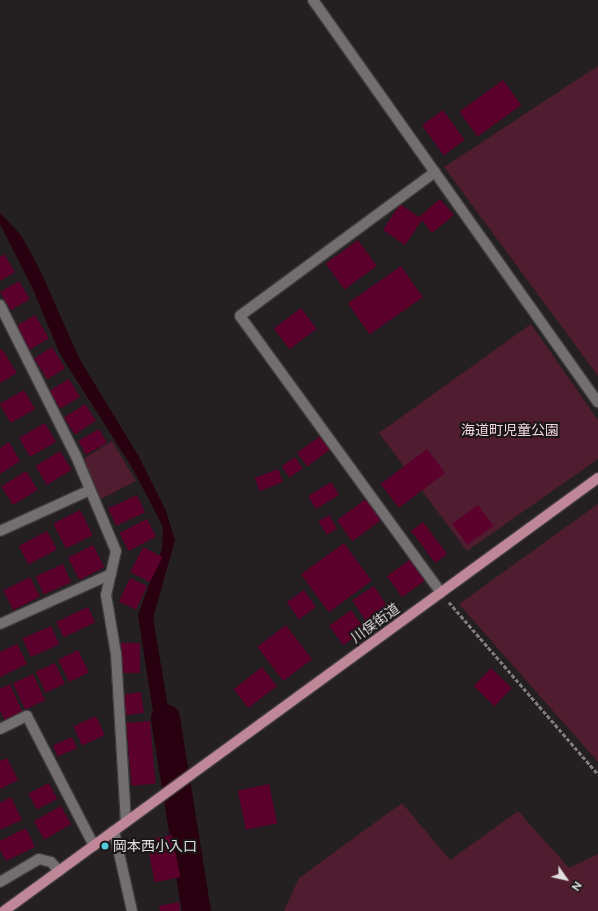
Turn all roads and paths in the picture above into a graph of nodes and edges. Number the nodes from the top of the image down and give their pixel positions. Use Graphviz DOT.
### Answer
graph roads {
  1 [pos="313,0"];
  2 [pos="435,172"];
  3 [pos="0,305"];
  4 [pos="598,402"];
  5 [pos="598,478"];
  6 [pos="90,490"];
  7 [pos="0,532"];
  8 [pos="111,574"];
  9 [pos="441,592"];
  10 [pos="0,624"];
  11 [pos="0,729"];
  12 [pos="598,774"];
  13 [pos="126,822"];
  14 [pos="114,831"];
  15 [pos="94,846"];
  16 [pos="59,871"];
  17 [pos="0,882"];
  18 [pos="4,911"];
  19 [pos="132,911"];
  1 -- 2 [label="street"];
  2 -- 4 [label="street"];
  2 -- 9 [label="street"];
  3 -- 6 [label="street"];
  5 -- 9 [label="main road, 川俣街道"];
  6 -- 7 [label="street"];
  6 -- 8 [label="street"];
  8 -- 10 [label="street"];
  8 -- 13 [label="street"];
  9 -- 12 [label="path"];
  9 -- 13 [label="main road, 川俣街道"];
  11 -- 15 [label="street"];
  13 -- 14 [label="main road, 川俣街道"];
  14 -- 15 [label="main road, 川俣街道"];
  14 -- 19 [label="street"];
  15 -- 16 [label="main road, 川俣街道"];
  16 -- 17 [label="street"];
  16 -- 18 [label="main road, 川俣街道"];
}
